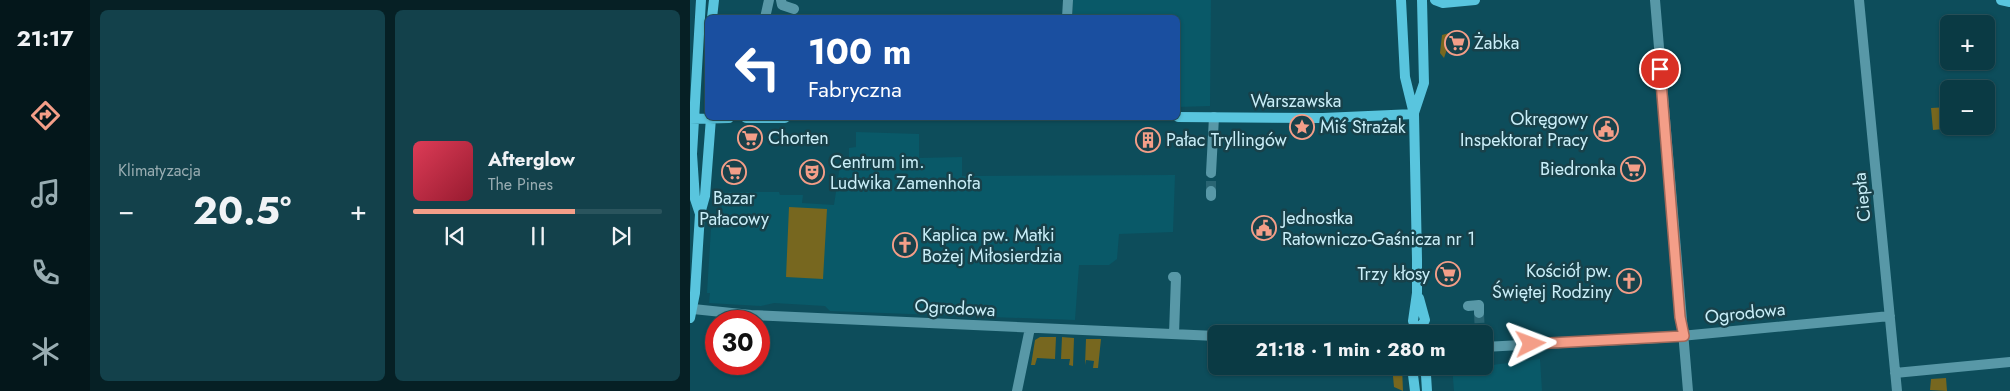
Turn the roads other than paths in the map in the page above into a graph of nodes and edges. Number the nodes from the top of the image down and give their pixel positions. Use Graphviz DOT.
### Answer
graph roads {
  1 [pos="701,0"];
  2 [pos="714,0"];
  3 [pos="769,0"];
  4 [pos="781,0"];
  5 [pos="1068,0"];
  6 [pos="1400,0"];
  7 [pos="1422,0"];
  8 [pos="1435,0"];
  9 [pos="1475,0"];
  10 [pos="1655,0"];
  11 [pos="1858,0"];
  12 [pos="2001,0"];
  13 [pos="2010,2"];
  14 [pos="794,9"];
  15 [pos="712,15"];
  16 [pos="766,15"];
  17 [pos="1068,15"];
  18 [pos="1414,114"];
  19 [pos="1180,117"];
  20 [pos="1214,117"];
  21 [pos="705,118"];
  22 [pos="692,119"];
  23 [pos="711,120"];
  24 [pos="1212,173"];
  25 [pos="700,214"];
  26 [pos="1173,277"];
  27 [pos="1468,306"];
  28 [pos="691,313"];
  29 [pos="1479,313"];
  30 [pos="1890,316"];
  31 [pos="1415,325"];
  32 [pos="1030,328"];
  33 [pos="1174,334"];
  34 [pos="1208,336"];
  35 [pos="1684,336"];
  36 [pos="1493,347"];
  37 [pos="2010,362"];
  38 [pos="1895,373"];
  39 [pos="1413,375"];
  40 [pos="1426,375"];
  41 [pos="1017,391"];
  42 [pos="1414,391"];
  43 [pos="1427,391"];
  44 [pos="1688,391"];
  45 [pos="1897,391"];
  1 -- 22 [label="street"];
  2 -- 15 [label="street"];
  3 -- 16 [label="street"];
  4 -- 14 [label="street"];
  5 -- 17 [label="street"];
  6 -- 18 [label="street"];
  7 -- 18 [label="street"];
  8 -- 9 [label="street"];
  10 -- 35 [label="street"];
  11 -- 30 [label="street, Ciepła"];
  12 -- 13 [label="street"];
  18 -- 20 [label="street, Warszawska"];
  18 -- 31 [label="street"];
  19 -- 20 [label="street, Warszawska"];
  20 -- 24 [label="street"];
  21 -- 22 [label="street"];
  22 -- 25 [label="street"];
  23 -- 25 [label="street"];
  25 -- 28 [label="street"];
  26 -- 33 [label="street"];
  27 -- 29 [label="street"];
  28 -- 32 [label="street, Ogrodowa"];
  30 -- 35 [label="street, Ogrodowa"];
  30 -- 38 [label="street, Ciepła"];
  32 -- 33 [label="street, Ogrodowa"];
  32 -- 41 [label="street"];
  33 -- 34 [label="street, Ogrodowa"];
  35 -- 36 [label="street, Ogrodowa"];
  35 -- 44 [label="street"];
  37 -- 38 [label="street"];
  38 -- 45 [label="street, Ciepła"];
  39 -- 42 [label="street"];
  40 -- 43 [label="street"];
}
